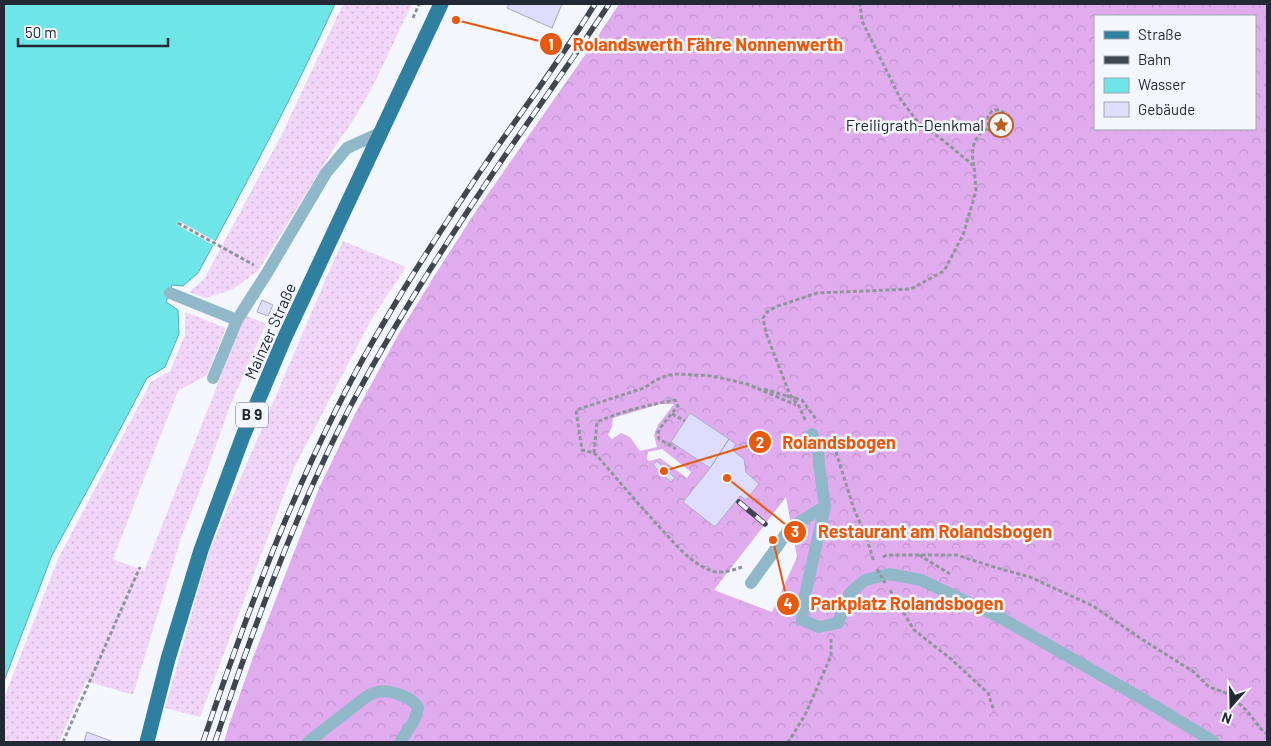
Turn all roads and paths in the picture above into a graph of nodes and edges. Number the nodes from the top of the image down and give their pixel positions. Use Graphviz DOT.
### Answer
graph roads {
  1 [pos="419,4"];
  2 [pos="441,4"];
  3 [pos="860,4"];
  4 [pos="410,24"];
  5 [pos="997,124"];
  6 [pos="988,129"];
  7 [pos="380,133"];
  8 [pos="974,166"];
  9 [pos="178,223"];
  10 [pos="267,273"];
  11 [pos="170,293"];
  12 [pos="237,320"];
  13 [pos="213,378"];
  14 [pos="747,384"];
  15 [pos="672,414"];
  16 [pos="685,421"];
  17 [pos="816,430"];
  18 [pos="835,448"];
  19 [pos="676,449"];
  20 [pos="594,453"];
  21 [pos="825,506"];
  22 [pos="873,561"];
  23 [pos="867,562"];
  24 [pos="140,567"];
  25 [pos="742,567"];
  26 [pos="877,569"];
  27 [pos="751,583"];
  28 [pos="831,625"];
  29 [pos="994,711"];
  30 [pos="1267,734"];
  31 [pos="63,742"];
  32 [pos="147,742"];
  33 [pos="308,742"];
  34 [pos="400,742"];
  35 [pos="787,742"];
  36 [pos="1214,742"];
  1 -- 4 [label="path"];
  2 -- 7 [label="main road, Mainzer Straße / B 9"];
  3 -- 8 [label="path"];
  5 -- 6 [label="path"];
  6 -- 6 [label="path"];
  6 -- 8 [label="path"];
  7 -- 10 [label="lane"];
  7 -- 32 [label="main road, Mainzer Straße / B 9"];
  8 -- 14 [label="path"];
  9 -- 10 [label="path"];
  10 -- 12 [label="lane"];
  11 -- 12 [label="lane"];
  12 -- 13 [label="lane"];
  14 -- 17 [label="path, bridge"];
  14 -- 20 [label="path"];
  15 -- 16 [label="path"];
  15 -- 19 [label="path"];
  15 -- 20 [label="path"];
  17 -- 21 [label="lane"];
  18 -- 22 [label="path"];
  20 -- 25 [label="path"];
  21 -- 27 [label="lane"];
  21 -- 28 [label="lane"];
  22 -- 23 [label="path"];
  22 -- 30 [label="path"];
  24 -- 31 [label="path"];
  26 -- 29 [label="path, bridge"];
  28 -- 35 [label="path"];
  28 -- 36 [label="lane"];
  33 -- 34 [label="lane"];
}
